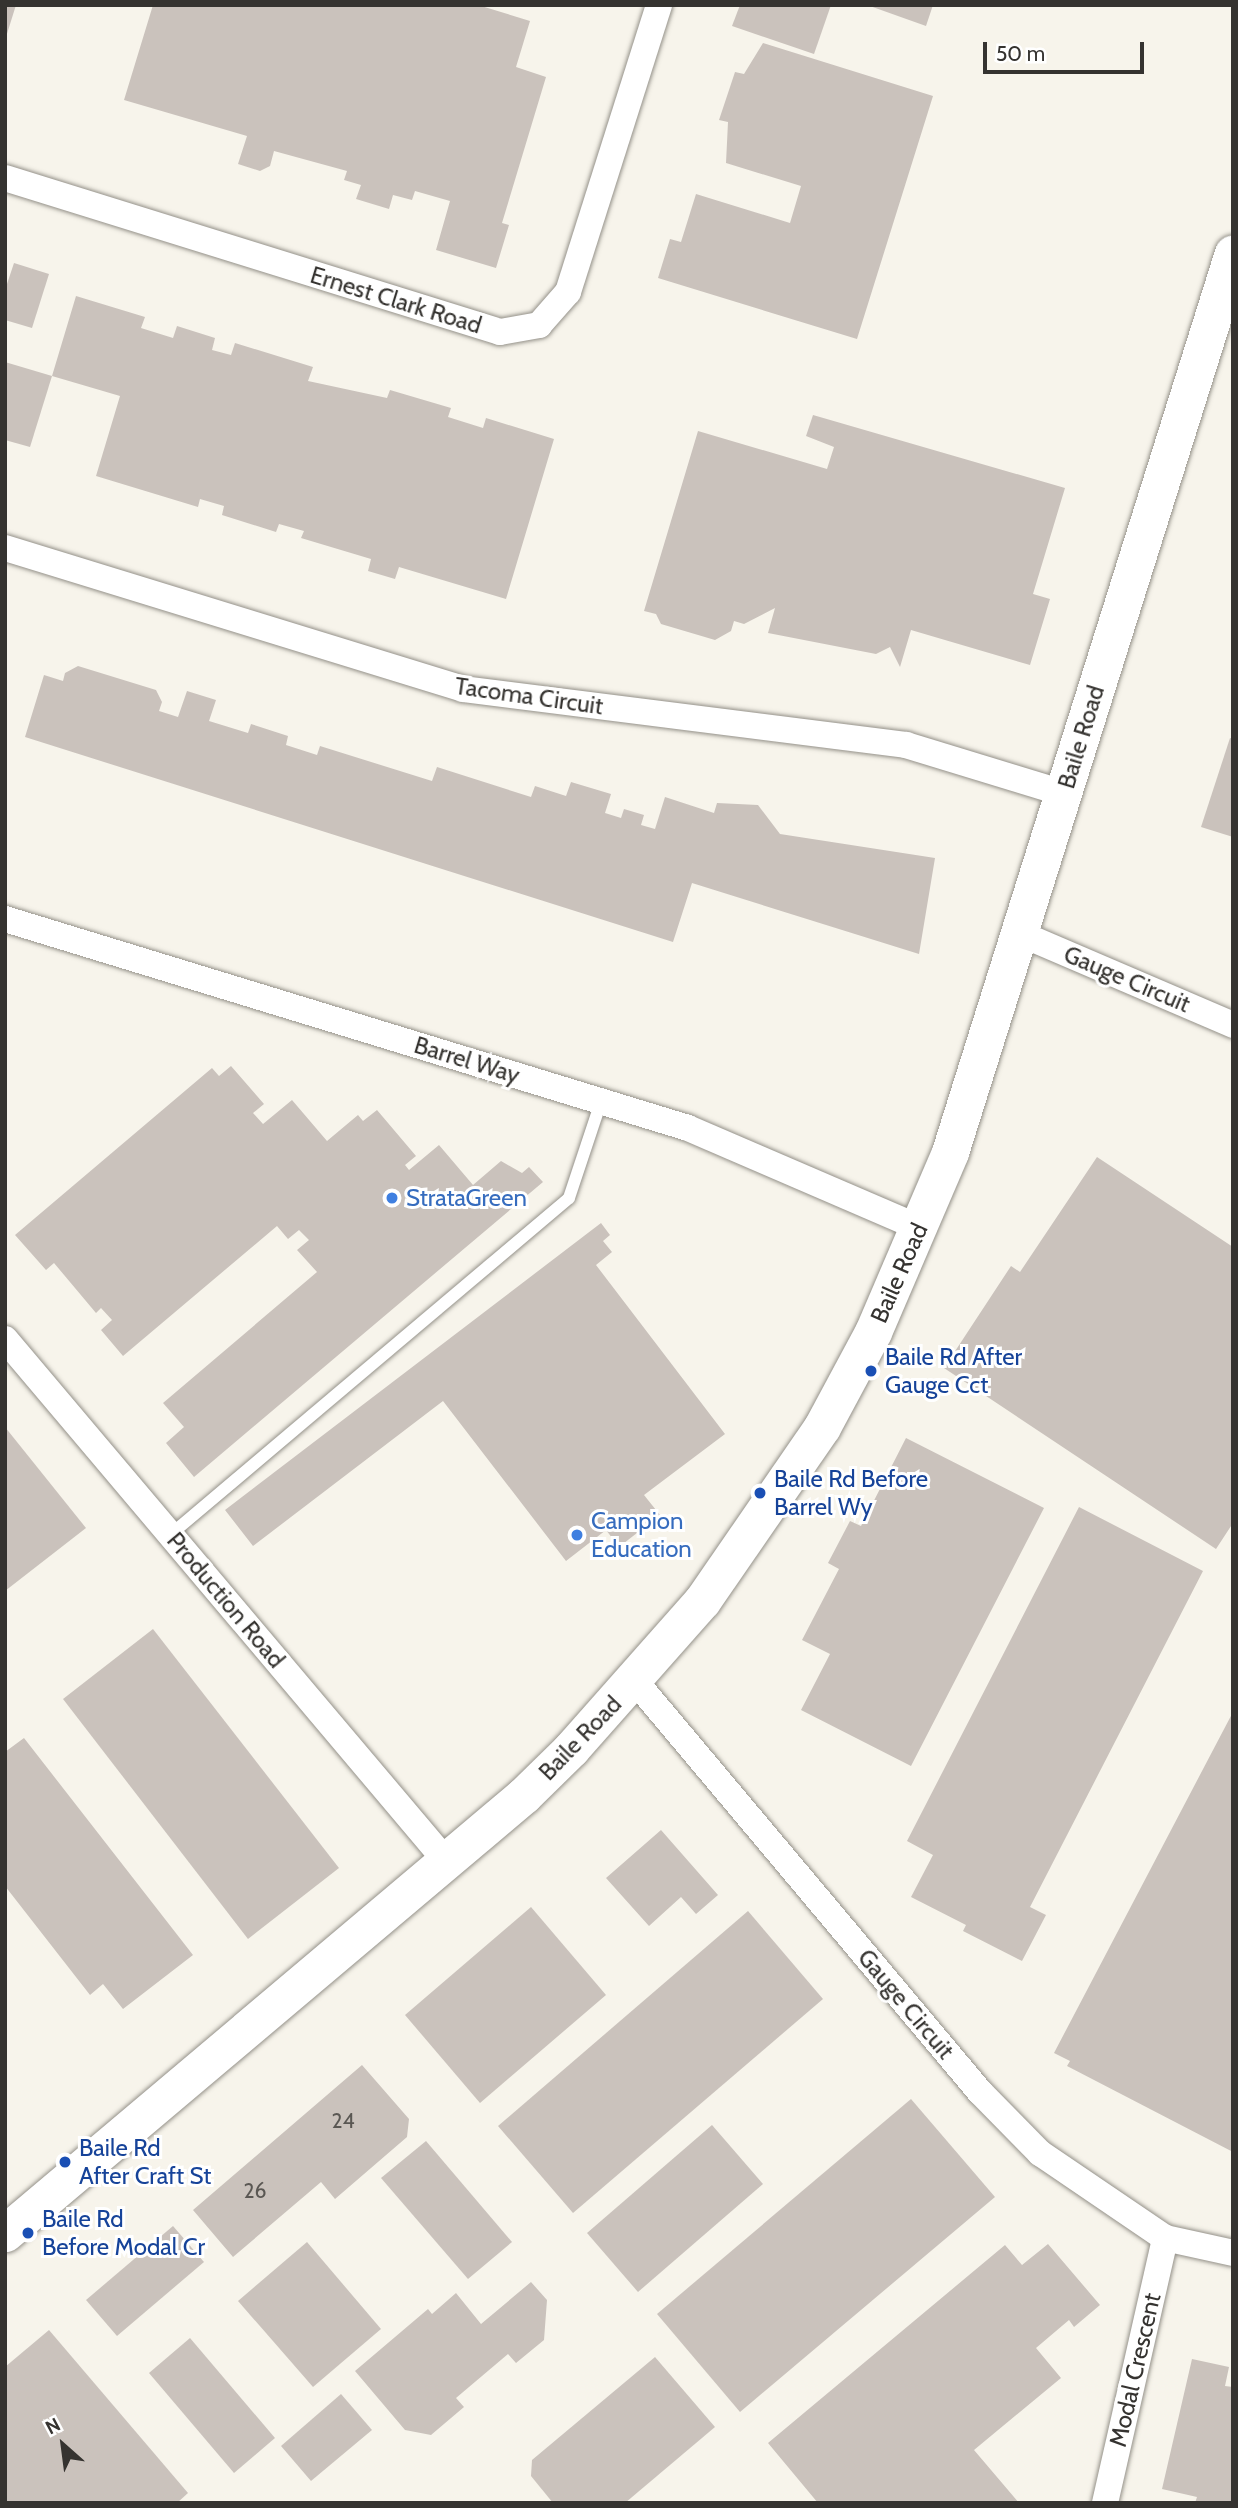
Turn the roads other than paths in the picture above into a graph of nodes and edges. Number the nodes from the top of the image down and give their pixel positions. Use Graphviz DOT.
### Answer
graph roads {
  1 [pos="659,5"];
  2 [pos="5,178"];
  3 [pos="1233,253"];
  4 [pos="5,548"];
  5 [pos="1063,793"];
  6 [pos="5,919"];
  7 [pos="1021,934"];
  8 [pos="1233,1025"];
  9 [pos="601,1102"];
  10 [pos="920,1228"];
  11 [pos="5,1339"];
  12 [pos="170,1535"];
  13 [pos="635,1681"];
  14 [pos="446,1861"];
  15 [pos="5,2233"];
  16 [pos="1165,2238"];
  17 [pos="1233,2253"];
  18 [pos="1105,2503"];
  1 -- 2 [label="street, Ernest Clark Road"];
  3 -- 5 [label="street, Baile Road"];
  4 -- 5 [label="street, Tacoma Circuit"];
  5 -- 7 [label="street, Baile Road"];
  6 -- 9 [label="street, Barrel Way"];
  7 -- 8 [label="street, Gauge Circuit"];
  7 -- 10 [label="street, Baile Road"];
  9 -- 10 [label="street, Barrel Way"];
  9 -- 12 [label="lane"];
  10 -- 13 [label="street, Baile Road"];
  11 -- 12 [label="street, Production Road"];
  12 -- 14 [label="street, Production Road"];
  13 -- 14 [label="street, Baile Road"];
  13 -- 16 [label="street, Gauge Circuit"];
  14 -- 15 [label="street, Baile Road"];
  16 -- 17 [label="street, Gauge Circuit"];
  16 -- 18 [label="street, Modal Crescent"];
}
